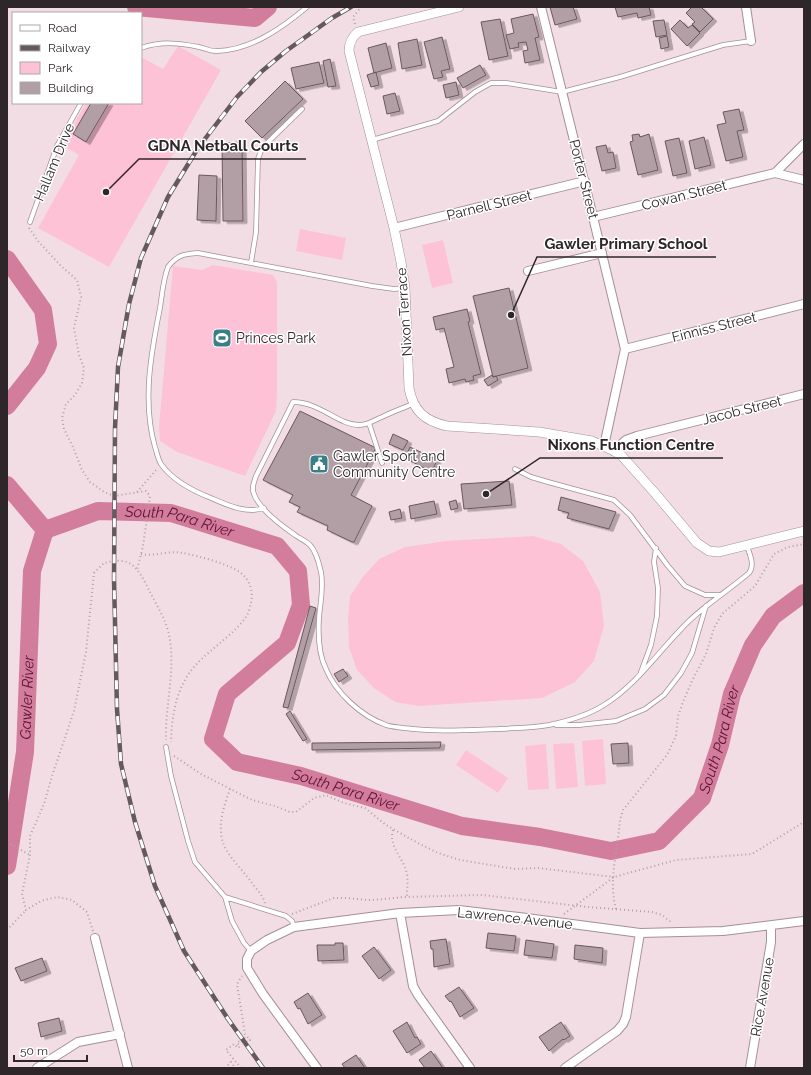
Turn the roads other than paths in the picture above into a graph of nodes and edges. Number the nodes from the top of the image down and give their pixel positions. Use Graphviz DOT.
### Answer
graph roads {
  1 [pos="307,7"];
  2 [pos="460,7"];
  3 [pos="541,7"];
  4 [pos="746,7"];
  5 [pos="751,41"];
  6 [pos="142,48"];
  7 [pos="562,92"];
  8 [pos="80,104"];
  9 [pos="302,110"];
  10 [pos="371,140"];
  11 [pos="804,144"];
  12 [pos="774,173"];
  13 [pos="804,180"];
  14 [pos="585,181"];
  15 [pos="594,217"];
  16 [pos="30,222"];
  17 [pos="394,228"];
  18 [pos="602,253"];
  19 [pos="251,262"];
  20 [pos="528,272"];
  21 [pos="405,288"];
  22 [pos="804,304"];
  23 [pos="625,349"];
  24 [pos="804,394"];
  25 [pos="413,404"];
  26 [pos="369,423"];
  27 [pos="604,446"];
  28 [pos="614,451"];
  29 [pos="382,463"];
  30 [pos="515,469"];
  31 [pos="264,508"];
  32 [pos="804,531"];
  33 [pos="747,546"];
  34 [pos="656,548"];
  35 [pos="720,595"];
  36 [pos="706,606"];
  37 [pos="640,674"];
  38 [pos="548,725"];
  39 [pos="166,747"];
  40 [pos="225,897"];
  41 [pos="400,913"];
  42 [pos="804,921"];
  43 [pos="771,926"];
  44 [pos="294,927"];
  45 [pos="640,933"];
  46 [pos="95,938"];
  47 [pos="251,951"];
  48 [pos="120,1034"];
  49 [pos="37,1068"];
  50 [pos="128,1068"];
  51 [pos="317,1068"];
  52 [pos="470,1068"];
  53 [pos="565,1068"];
  54 [pos="750,1068"];
  1 -- 6 [label="lane"];
  2 -- 10 [label="street, Nixon Terrace"];
  3 -- 7 [label="street, Porter Street"];
  4 -- 5 [label="street"];
  5 -- 7 [label="lane"];
  7 -- 10 [label="lane"];
  7 -- 14 [label="street, Porter Street"];
  8 -- 16 [label="lane, Hallam Drive"];
  9 -- 19 [label="lane"];
  10 -- 17 [label="street, Nixon Terrace"];
  11 -- 12 [label="street"];
  12 -- 13 [label="street"];
  12 -- 15 [label="street, Cowan Street"];
  14 -- 15 [label="street, Porter Street"];
  14 -- 17 [label="street, Parnell Street"];
  15 -- 18 [label="street, Porter Street"];
  17 -- 21 [label="street, Nixon Terrace"];
  18 -- 20 [label="street"];
  18 -- 23 [label="street, Porter Street"];
  19 -- 21 [label="lane"];
  19 -- 31 [label="lane"];
  21 -- 25 [label="street, Nixon Terrace"];
  22 -- 23 [label="street, Finniss Street"];
  23 -- 27 [label="street, Porter Street"];
  24 -- 28 [label="street, Jacob Street"];
  25 -- 26 [label="lane"];
  25 -- 27 [label="street"];
  26 -- 29 [label="lane"];
  26 -- 31 [label="lane"];
  27 -- 28 [label="street"];
  28 -- 33 [label="street"];
  30 -- 34 [label="lane"];
  31 -- 38 [label="lane"];
  32 -- 33 [label="street"];
  33 -- 35 [label="lane"];
  34 -- 35 [label="lane"];
  34 -- 37 [label="lane"];
  35 -- 36 [label="lane"];
  36 -- 37 [label="lane"];
  36 -- 38 [label="lane"];
  37 -- 38 [label="lane"];
  39 -- 40 [label="lane"];
  40 -- 44 [label="lane"];
  40 -- 47 [label="lane"];
  41 -- 44 [label="street, Lawrence Avenue"];
  41 -- 45 [label="street, Lawrence Avenue"];
  41 -- 52 [label="street"];
  42 -- 43 [label="street, Lawrence Avenue"];
  43 -- 45 [label="street, Lawrence Avenue"];
  43 -- 54 [label="street, Rice Avenue"];
  44 -- 47 [label="street, Lawrence Avenue"];
  45 -- 53 [label="street"];
  46 -- 48 [label="street"];
  47 -- 51 [label="street"];
  48 -- 49 [label="street"];
  48 -- 50 [label="street"];
}
